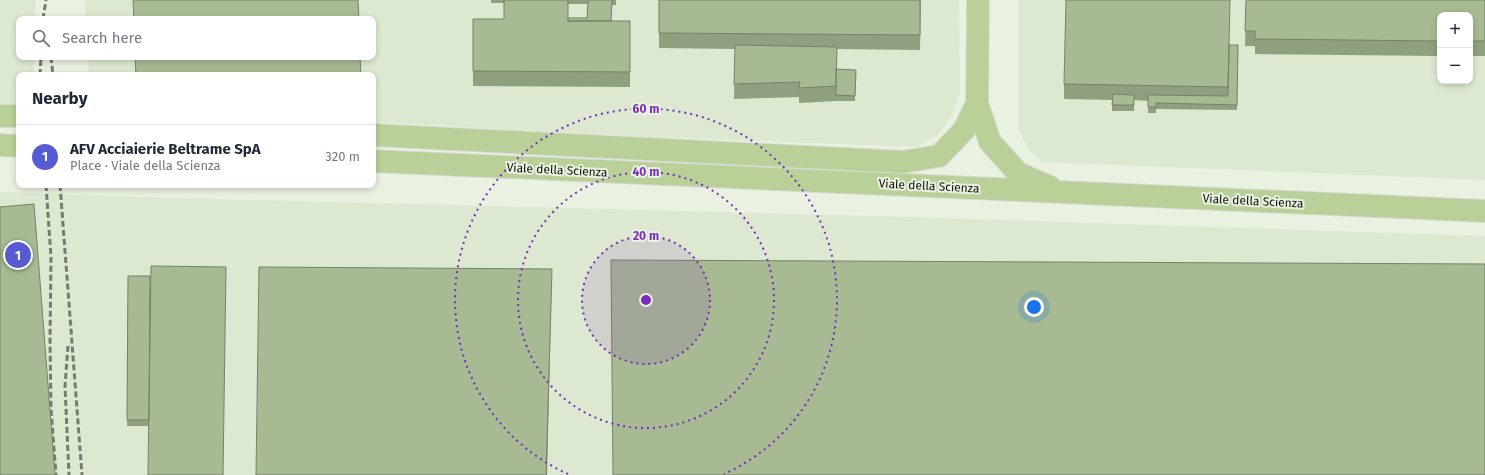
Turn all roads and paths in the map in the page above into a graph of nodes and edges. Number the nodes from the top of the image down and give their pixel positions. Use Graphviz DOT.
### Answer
graph roads {
  1 [pos="978,0"];
  2 [pos="977,103"];
  3 [pos="0,116"];
  4 [pos="16,116"];
  5 [pos="376,134"];
  6 [pos="0,145"];
  7 [pos="16,146"];
  8 [pos="376,161"];
  9 [pos="1060,192"];
  10 [pos="1485,211"];
  1 -- 2 [label="main road"];
  2 -- 5 [label="main road, Viale della Scienza"];
  2 -- 9 [label="main road"];
  3 -- 4 [label="main road"];
  6 -- 7 [label="main road"];
  8 -- 9 [label="main road, Viale della Scienza"];
  9 -- 10 [label="main road, Viale della Scienza"];
}
